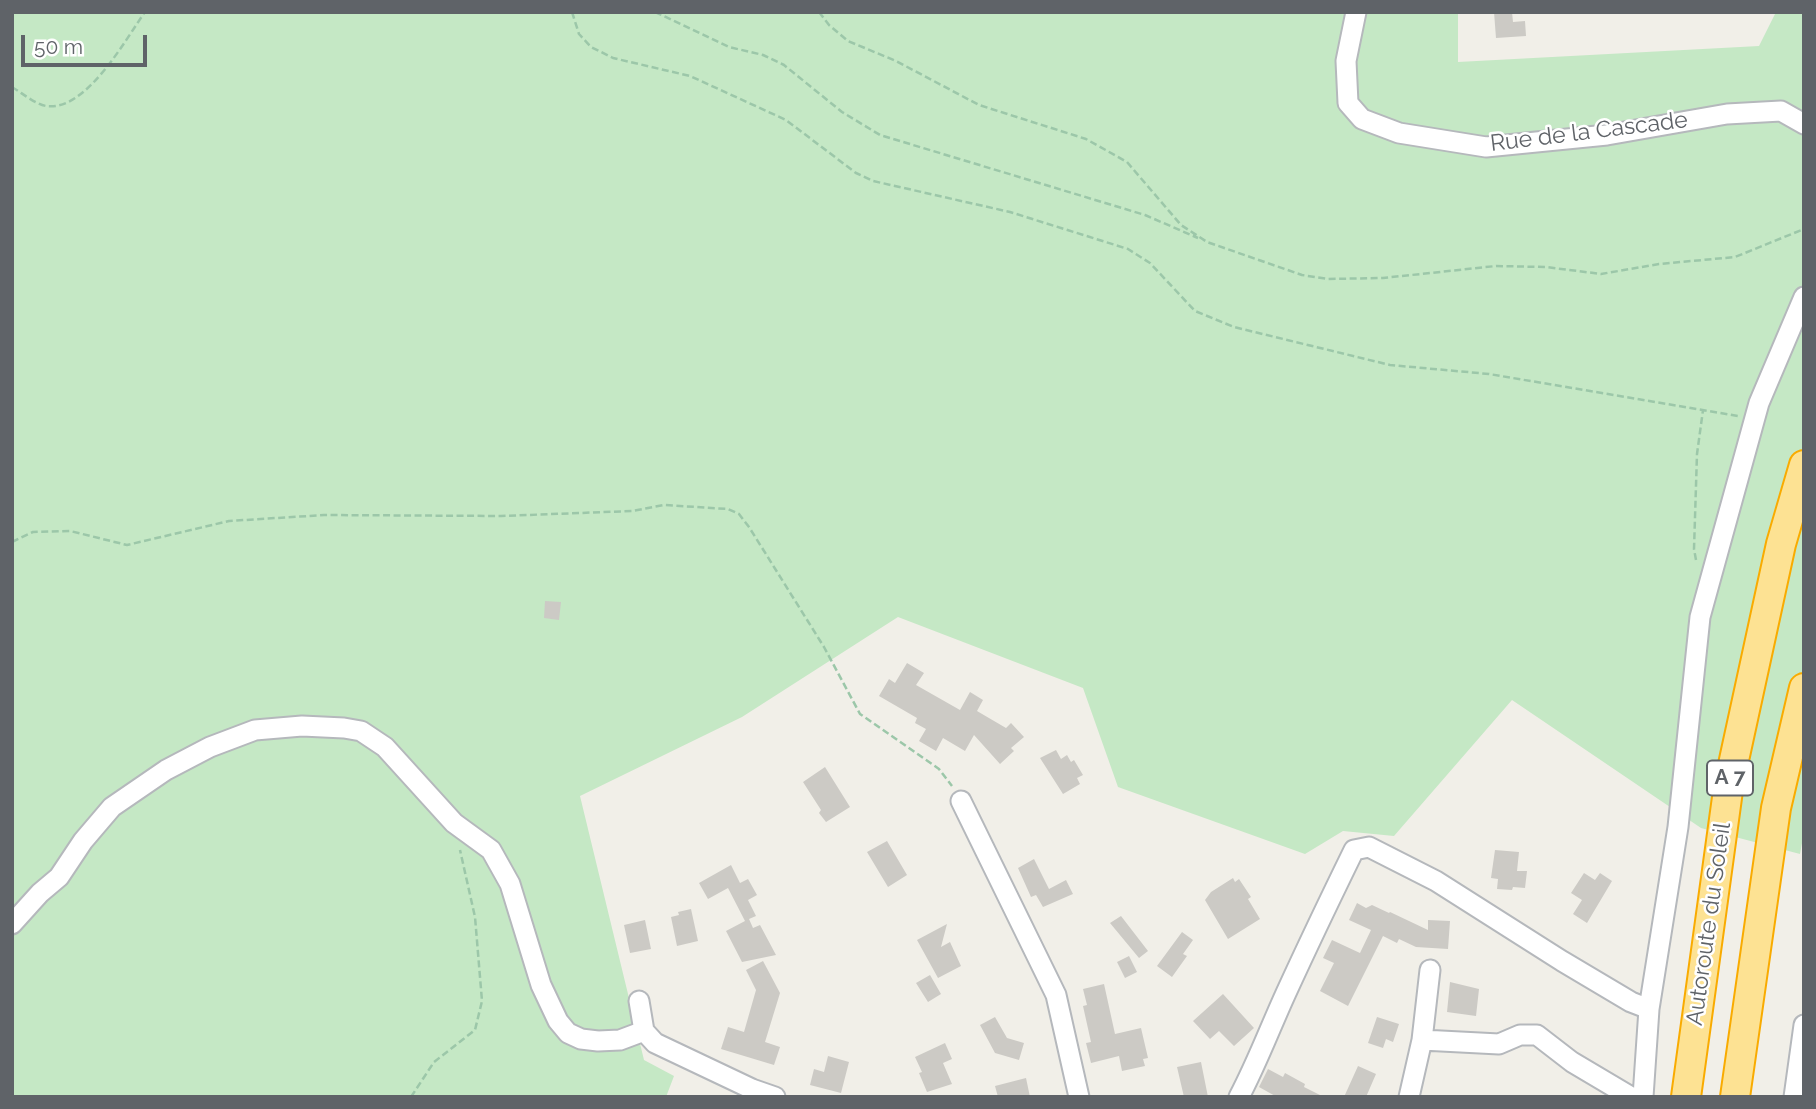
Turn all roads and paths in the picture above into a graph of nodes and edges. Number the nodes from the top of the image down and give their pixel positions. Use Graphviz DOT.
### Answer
graph roads {
  1 [pos="145,12"];
  2 [pos="572,12"];
  3 [pos="655,12"];
  4 [pos="819,12"];
  5 [pos="1356,12"];
  6 [pos="12,87"];
  7 [pos="1804,124"];
  8 [pos="1804,229"];
  9 [pos="1208,242"];
  10 [pos="1804,297"];
  11 [pos="1703,410"];
  12 [pos="1754,420"];
  13 [pos="1804,465"];
  14 [pos="12,542"];
  15 [pos="1694,549"];
  16 [pos="1804,688"];
  17 [pos="961,801"];
  18 [pos="454,822"];
  19 [pos="12,924"];
  20 [pos="1430,970"];
  21 [pos="639,1001"];
  22 [pos="1649,1009"];
  23 [pos="1804,1025"];
  24 [pos="645,1031"];
  25 [pos="1422,1040"];
  26 [pos="411,1097"];
  27 [pos="775,1097"];
  28 [pos="1079,1097"];
  29 [pos="1239,1097"];
  30 [pos="1409,1097"];
  31 [pos="1631,1097"];
  32 [pos="1643,1097"];
  33 [pos="1686,1097"];
  34 [pos="1735,1097"];
  35 [pos="1794,1097"];
  1 -- 6 [label="path"];
  2 -- 11 [label="path"];
  3 -- 9 [label="path"];
  4 -- 9 [label="path"];
  5 -- 7 [label="street, Rue de la Cascade"];
  8 -- 9 [label="path"];
  10 -- 12 [label="street"];
  11 -- 12 [label="path"];
  11 -- 15 [label="path"];
  12 -- 22 [label="street"];
  13 -- 33 [label="highway, Autoroute du Soleil / A 7"];
  14 -- 17 [label="path"];
  16 -- 34 [label="highway, A 7"];
  17 -- 28 [label="street"];
  18 -- 19 [label="street"];
  18 -- 24 [label="street"];
  18 -- 26 [label="path"];
  20 -- 25 [label="street"];
  21 -- 24 [label="street"];
  22 -- 29 [label="street"];
  22 -- 32 [label="street"];
  23 -- 35 [label="street"];
  24 -- 27 [label="street"];
  25 -- 30 [label="street"];
  25 -- 31 [label="street"];
}
